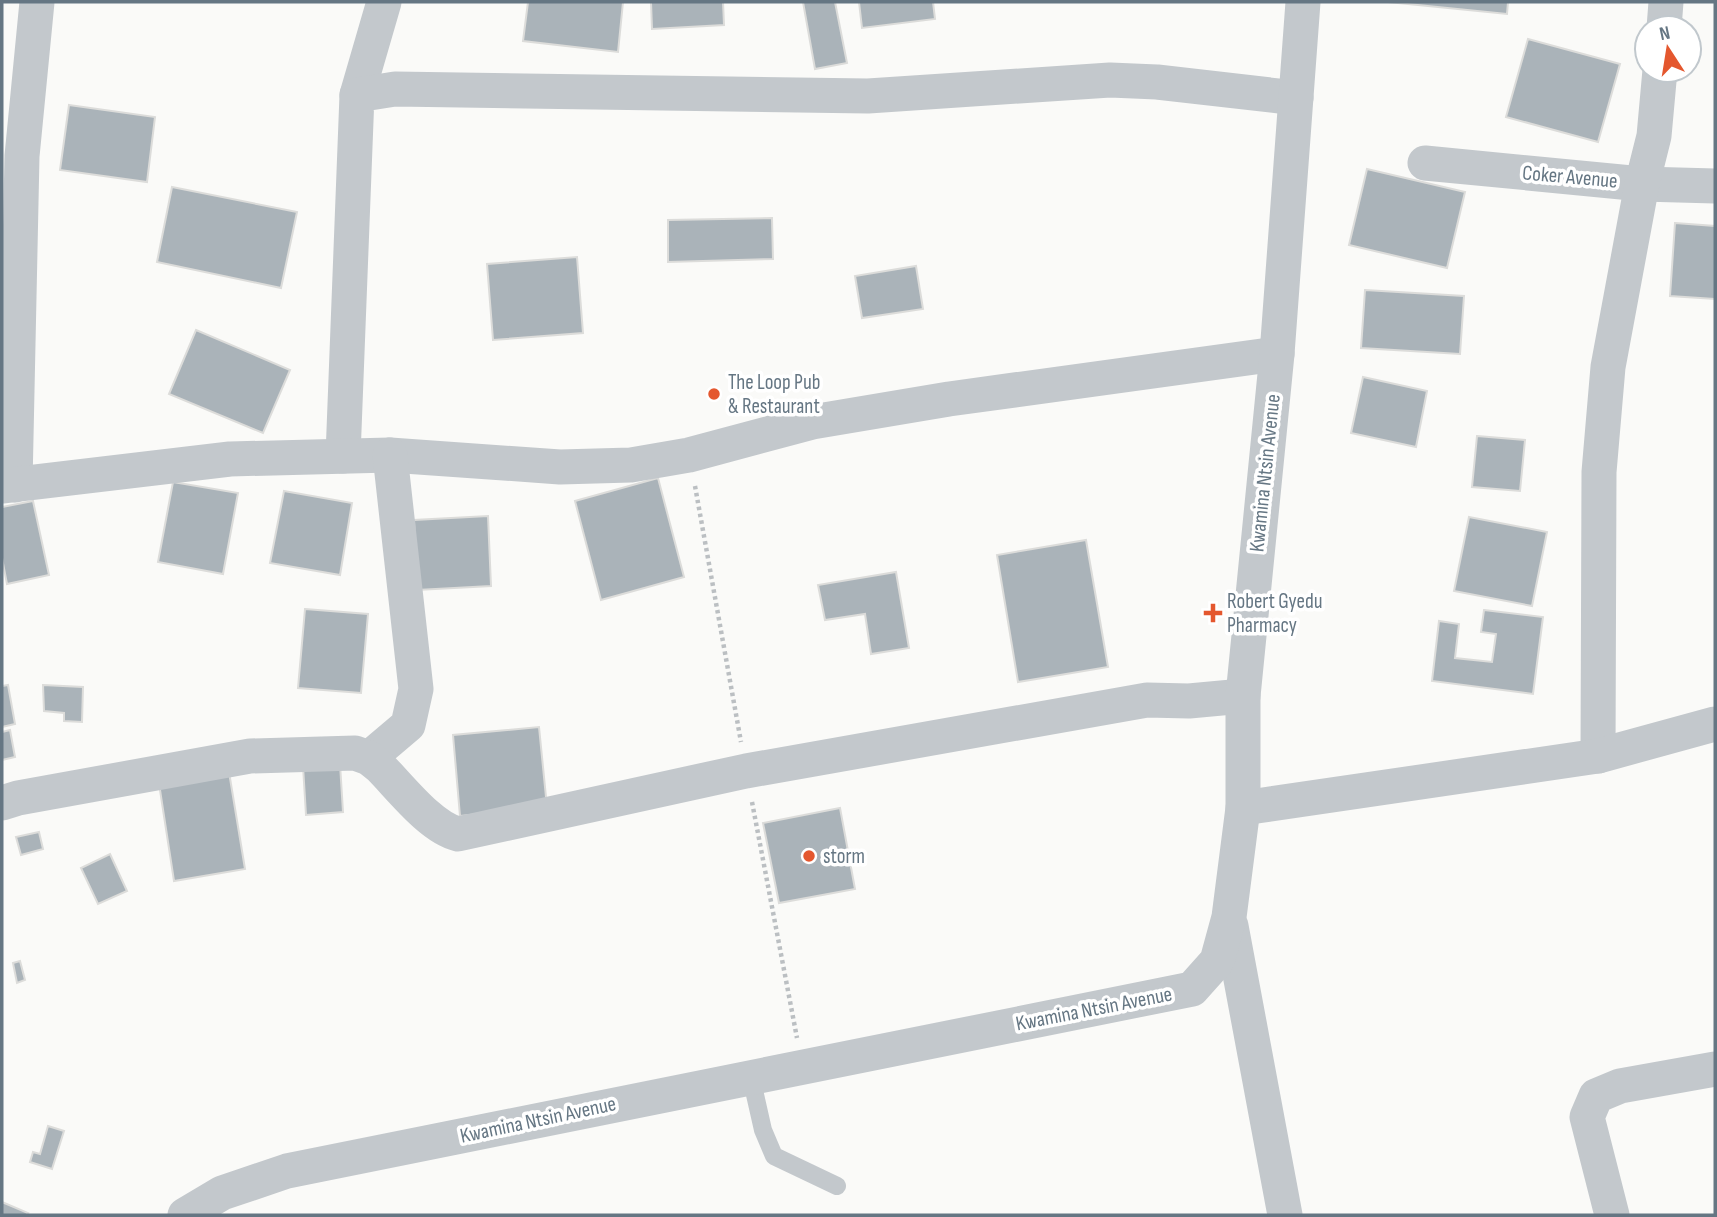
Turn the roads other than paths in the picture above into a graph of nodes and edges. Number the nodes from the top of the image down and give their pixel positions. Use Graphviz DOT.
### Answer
graph roads {
  1 [pos="37,2"];
  2 [pos="384,2"];
  3 [pos="1303,2"];
  4 [pos="1659,84"];
  5 [pos="357,95"];
  6 [pos="1296,98"];
  7 [pos="1425,163"];
  8 [pos="1642,184"];
  9 [pos="1715,186"];
  10 [pos="1277,354"];
  11 [pos="390,455"];
  12 [pos="343,456"];
  13 [pos="8,485"];
  14 [pos="1243,696"];
  15 [pos="1715,724"];
  16 [pos="1598,756"];
  17 [pos="369,758"];
  18 [pos="2,803"];
  19 [pos="1243,808"];
  20 [pos="1229,917"];
  21 [pos="1715,1069"];
  22 [pos="751,1077"];
  23 [pos="837,1186"];
  24 [pos="185,1215"];
  25 [pos="1285,1215"];
  26 [pos="1612,1215"];
  1 -- 13 [label="street"];
  2 -- 5 [label="street"];
  3 -- 6 [label="street, Kwamina Ntsin Avenue"];
  4 -- 8 [label="street"];
  5 -- 6 [label="street"];
  5 -- 12 [label="street"];
  6 -- 10 [label="street, Kwamina Ntsin Avenue"];
  7 -- 8 [label="street, Coker Avenue"];
  8 -- 9 [label="street, Coker Avenue"];
  8 -- 16 [label="street"];
  10 -- 11 [label="street"];
  10 -- 14 [label="street, Kwamina Ntsin Avenue"];
  11 -- 12 [label="street"];
  11 -- 17 [label="street"];
  12 -- 13 [label="street"];
  14 -- 17 [label="street"];
  14 -- 19 [label="street, Kwamina Ntsin Avenue"];
  15 -- 16 [label="street"];
  16 -- 19 [label="street"];
  17 -- 18 [label="street"];
  19 -- 20 [label="street, Kwamina Ntsin Avenue"];
  20 -- 22 [label="street, Kwamina Ntsin Avenue"];
  20 -- 25 [label="street"];
  21 -- 26 [label="street"];
  22 -- 23 [label="lane"];
  22 -- 24 [label="street, Kwamina Ntsin Avenue"];
}
